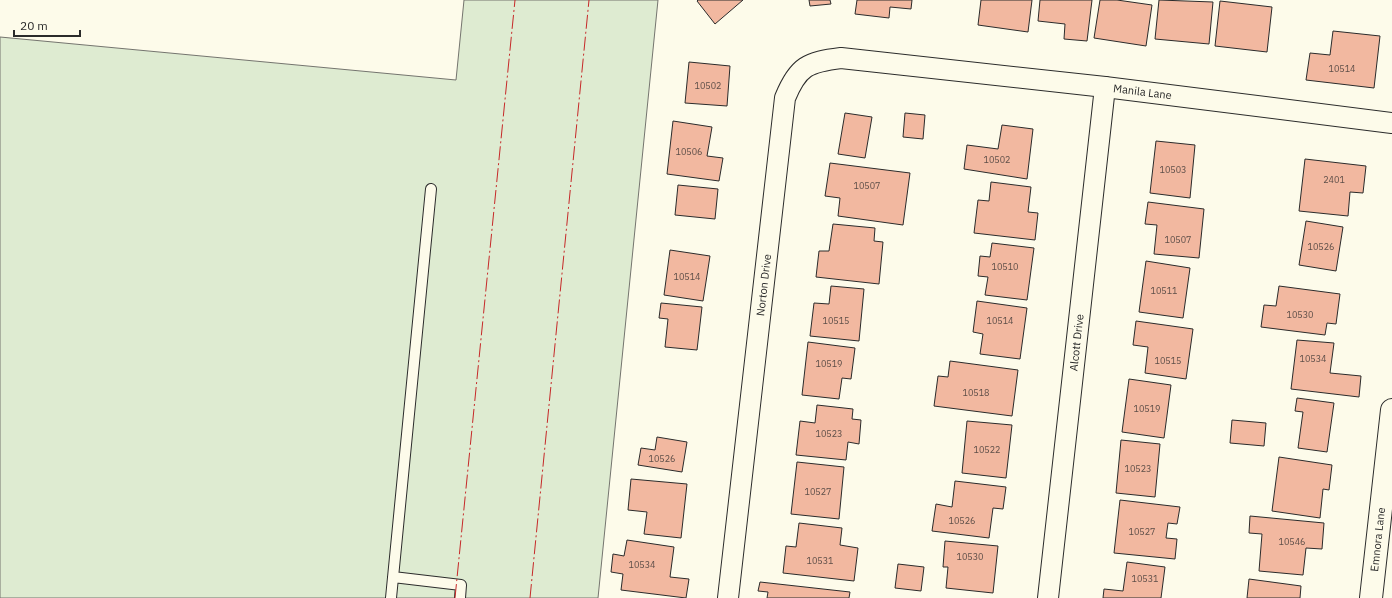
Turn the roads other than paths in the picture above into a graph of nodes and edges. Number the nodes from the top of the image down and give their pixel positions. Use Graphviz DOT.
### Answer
graph roads {
  1 [pos="892,64"];
  2 [pos="1105,87"];
  3 [pos="1392,123"];
  4 [pos="431,188"];
  5 [pos="1392,410"];
  6 [pos="393,577"];
  7 [pos="390,598"];
  8 [pos="460,598"];
  9 [pos="728,598"];
  10 [pos="1048,598"];
  11 [pos="1371,598"];
  1 -- 2 [label="street, Manila Lane"];
  1 -- 9 [label="street, Norton Drive"];
  2 -- 3 [label="street, Manila Lane"];
  2 -- 10 [label="street, Alcott Drive"];
  4 -- 6 [label="lane"];
  5 -- 11 [label="street, Emnora Lane"];
  6 -- 7 [label="lane"];
  6 -- 8 [label="lane"];
}
